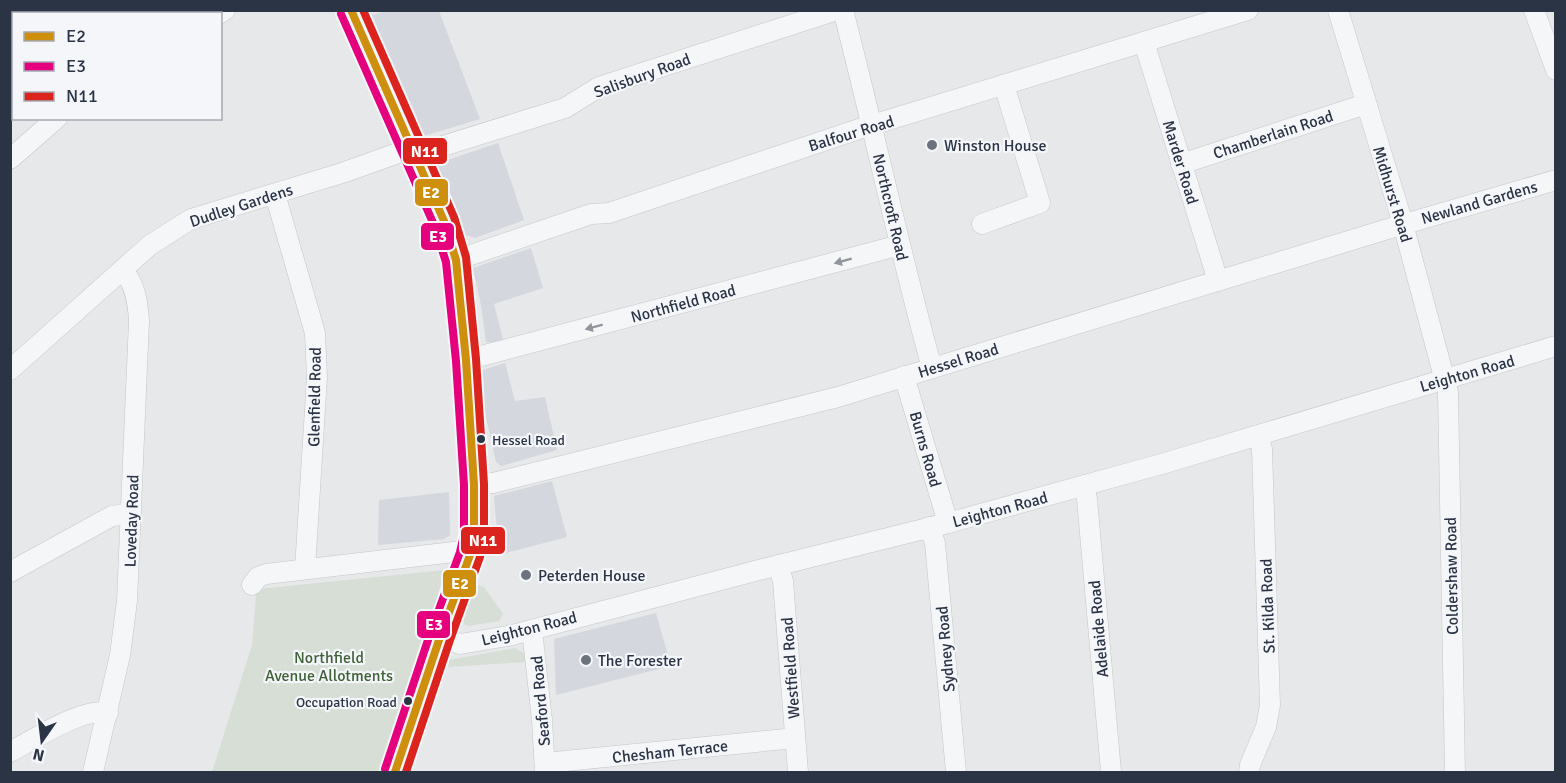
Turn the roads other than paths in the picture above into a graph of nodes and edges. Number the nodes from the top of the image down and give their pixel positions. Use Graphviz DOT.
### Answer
graph roads {
  1 [pos="351,10"];
  2 [pos="837,10"];
  3 [pos="843,10"];
  4 [pos="1248,10"];
  5 [pos="1338,10"];
  6 [pos="1534,10"];
  7 [pos="1144,42"];
  8 [pos="1556,70"];
  9 [pos="1004,85"];
  10 [pos="1366,104"];
  11 [pos="55,120"];
  12 [pos="873,125"];
  13 [pos="413,152"];
  14 [pos="10,159"];
  15 [pos="1181,164"];
  16 [pos="1556,180"];
  17 [pos="275,194"];
  18 [pos="982,224"];
  19 [pos="1403,225"];
  20 [pos="900,245"];
  21 [pos="456,260"];
  22 [pos="123,270"];
  23 [pos="1218,281"];
  24 [pos="1556,346"];
  25 [pos="466,360"];
  26 [pos="932,368"];
  27 [pos="10,370"];
  28 [pos="904,376"];
  29 [pos="1445,380"];
  30 [pos="1258,435"];
  31 [pos="474,485"];
  32 [pos="1084,485"];
  33 [pos="131,513"];
  34 [pos="939,525"];
  35 [pos="470,555"];
  36 [pos="778,565"];
  37 [pos="305,569"];
  38 [pos="10,572"];
  39 [pos="252,585"];
  40 [pos="532,630"];
  41 [pos="440,637"];
  42 [pos="108,713"];
  43 [pos="795,738"];
  44 [pos="10,752"];
  45 [pos="545,768"];
  46 [pos="93,772"];
  47 [pos="395,772"];
  48 [pos="798,772"];
  49 [pos="956,772"];
  50 [pos="1111,772"];
  51 [pos="1249,772"];
  52 [pos="1455,772"];
  1 -- 13 [label="main road"];
  2 -- 13 [label="street, Salisbury Road"];
  3 -- 12 [label="street, Northcroft Road"];
  4 -- 7 [label="street, Balfour Road"];
  5 -- 10 [label="street, Midhurst Road"];
  6 -- 8 [label="street"];
  7 -- 9 [label="street, Balfour Road"];
  7 -- 15 [label="street, Marder Road"];
  9 -- 12 [label="street, Balfour Road"];
  9 -- 18 [label="street"];
  10 -- 15 [label="street, Chamberlain Road"];
  10 -- 19 [label="street, Midhurst Road"];
  11 -- 14 [label="street"];
  12 -- 20 [label="street, Northcroft Road"];
  12 -- 21 [label="street, Balfour Road"];
  13 -- 17 [label="street, Dudley Gardens"];
  13 -- 21 [label="main road"];
  15 -- 23 [label="street, Marder Road"];
  16 -- 19 [label="street, Newland Gardens"];
  17 -- 22 [label="street, Dudley Gardens"];
  17 -- 37 [label="street, Glenfield Road"];
  19 -- 23 [label="street, Hessel Road"];
  19 -- 29 [label="street, Midhurst Road"];
  20 -- 25 [label="street, Northfield Road, one-way"];
  20 -- 26 [label="street, Northcroft Road"];
  21 -- 25 [label="main road"];
  22 -- 27 [label="street, Dudley Gardens"];
  22 -- 33 [label="street, Loveday Road"];
  23 -- 26 [label="street, Hessel Road"];
  24 -- 29 [label="street, Leighton Road"];
  25 -- 31 [label="main road"];
  26 -- 28 [label="street, Hessel Road"];
  28 -- 31 [label="street, Hessel Road"];
  28 -- 34 [label="street, Burns Road"];
  29 -- 30 [label="street, Leighton Road"];
  29 -- 52 [label="street, Coldershaw Road"];
  30 -- 32 [label="street, Leighton Road"];
  30 -- 51 [label="street, St. Kilda Road"];
  31 -- 35 [label="main road"];
  32 -- 34 [label="street, Leighton Road"];
  32 -- 50 [label="street, Adelaide Road"];
  33 -- 38 [label="street"];
  33 -- 42 [label="street, Loveday Road"];
  34 -- 36 [label="street, Leighton Road"];
  34 -- 49 [label="street, Sydney Road"];
  35 -- 37 [label="street"];
  35 -- 41 [label="main road"];
  36 -- 40 [label="street, Leighton Road"];
  36 -- 43 [label="street, Westfield Road"];
  37 -- 39 [label="street"];
  40 -- 41 [label="street, Leighton Road"];
  40 -- 45 [label="street, Seaford Road"];
  41 -- 47 [label="main road"];
  42 -- 44 [label="street"];
  42 -- 46 [label="street, Loveday Road"];
  43 -- 45 [label="street, Chesham Terrace"];
  43 -- 48 [label="street, Westfield Road"];
}
